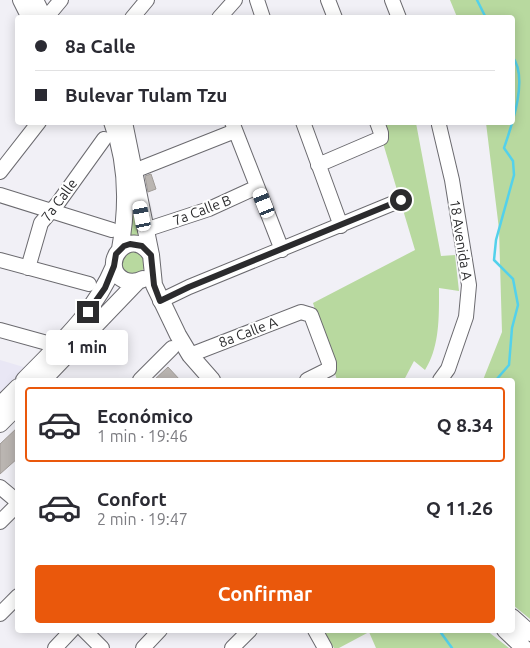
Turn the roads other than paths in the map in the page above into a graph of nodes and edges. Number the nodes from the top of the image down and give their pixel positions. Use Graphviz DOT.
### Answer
graph roads {
  1 [pos="20,0"];
  2 [pos="35,0"];
  3 [pos="61,0"];
  4 [pos="147,0"];
  5 [pos="234,0"];
  6 [pos="257,0"];
  7 [pos="328,0"];
  8 [pos="392,0"];
  9 [pos="28,15"];
  10 [pos="43,15"];
  11 [pos="48,15"];
  12 [pos="134,15"];
  13 [pos="222,15"];
  14 [pos="263,15"];
  15 [pos="334,15"];
  16 [pos="398,15"];
  17 [pos="37,125"];
  18 [pos="123,125"];
  19 [pos="123,125"];
  20 [pos="303,125"];
  21 [pos="378,125"];
  22 [pos="439,125"];
  23 [pos="233,127"];
  24 [pos="104,139"];
  25 [pos="318,165"];
  26 [pos="134,171"];
  27 [pos="0,172"];
  28 [pos="257,187"];
  29 [pos="0,194"];
  30 [pos="401,200"];
  31 [pos="51,212"];
  32 [pos="341,226"];
  33 [pos="112,230"];
  34 [pos="145,230"];
  35 [pos="120,249"];
  36 [pos="282,250"];
  37 [pos="0,260"];
  38 [pos="151,261"];
  39 [pos="114,266"];
  40 [pos="28,268"];
  41 [pos="138,281"];
  42 [pos="89,284"];
  43 [pos="160,301"];
  44 [pos="0,330"];
  45 [pos="58,346"];
  46 [pos="172,348"];
  47 [pos="190,355"];
  48 [pos="26,378"];
  49 [pos="45,378"];
  50 [pos="142,378"];
  51 [pos="196,378"];
  52 [pos="210,378"];
  53 [pos="311,378"];
  54 [pos="441,378"];
  55 [pos="15,392"];
  56 [pos="8,404"];
  57 [pos="0,424"];
  58 [pos="0,487"];
  59 [pos="15,500"];
  60 [pos="15,506"];
  61 [pos="0,522"];
  62 [pos="15,599"];
  63 [pos="0,614"];
  64 [pos="515,620"];
  65 [pos="69,633"];
  66 [pos="87,633"];
  67 [pos="157,633"];
  68 [pos="247,633"];
  69 [pos="248,633"];
  70 [pos="317,633"];
  71 [pos="509,633"];
  72 [pos="530,633"];
  73 [pos="55,648"];
  74 [pos="102,648"];
  75 [pos="143,648"];
  76 [pos="232,648"];
  77 [pos="253,648"];
  78 [pos="325,648"];
  79 [pos="524,648"];
  1 -- 9 [label="main road"];
  2 -- 10 [label="main road"];
  3 -- 11 [label="street"];
  4 -- 12 [label="street"];
  5 -- 13 [label="street"];
  6 -- 14 [label="street"];
  7 -- 15 [label="street"];
  8 -- 16 [label="street"];
  17 -- 27 [label="street"];
  18 -- 26 [label="main road"];
  19 -- 35 [label="main road"];
  20 -- 25 [label="street"];
  21 -- 25 [label="street"];
  22 -- 54 [label="street, 18 Avenida A"];
  23 -- 26 [label="street"];
  23 -- 28 [label="street"];
  24 -- 31 [label="street, 7a Calle"];
  25 -- 32 [label="street"];
  26 -- 34 [label="main road"];
  28 -- 34 [label="street, 7a Calle B"];
  28 -- 36 [label="street"];
  29 -- 31 [label="street"];
  30 -- 32 [label="street"];
  31 -- 33 [label="street"];
  31 -- 40 [label="street, 7a Calle"];
  32 -- 36 [label="street"];
  34 -- 38 [label="main road"];
  35 -- 38 [label="main road"];
  35 -- 39 [label="main road"];
  36 -- 43 [label="street"];
  37 -- 40 [label="street"];
  38 -- 41 [label="main road"];
  38 -- 43 [label="main road"];
  39 -- 41 [label="main road"];
  39 -- 45 [label="main road"];
  40 -- 42 [label="street"];
  41 -- 46 [label="main road"];
  41 -- 49 [label="main road"];
  43 -- 47 [label="main road"];
  44 -- 45 [label="street"];
  45 -- 48 [label="main road"];
  46 -- 50 [label="street"];
  46 -- 51 [label="main road"];
  47 -- 52 [label="main road"];
  47 -- 53 [label="street, 8a Calle A"];
  55 -- 56 [label="main road"];
  56 -- 57 [label="main road"];
  58 -- 59 [label="street"];
  60 -- 61 [label="street"];
  62 -- 63 [label="street"];
  64 -- 72 [label="main road"];
  65 -- 73 [label="street"];
  66 -- 74 [label="street"];
  67 -- 75 [label="street"];
  68 -- 76 [label="street"];
  69 -- 77 [label="street"];
  70 -- 78 [label="street"];
  71 -- 79 [label="main road"];
}
